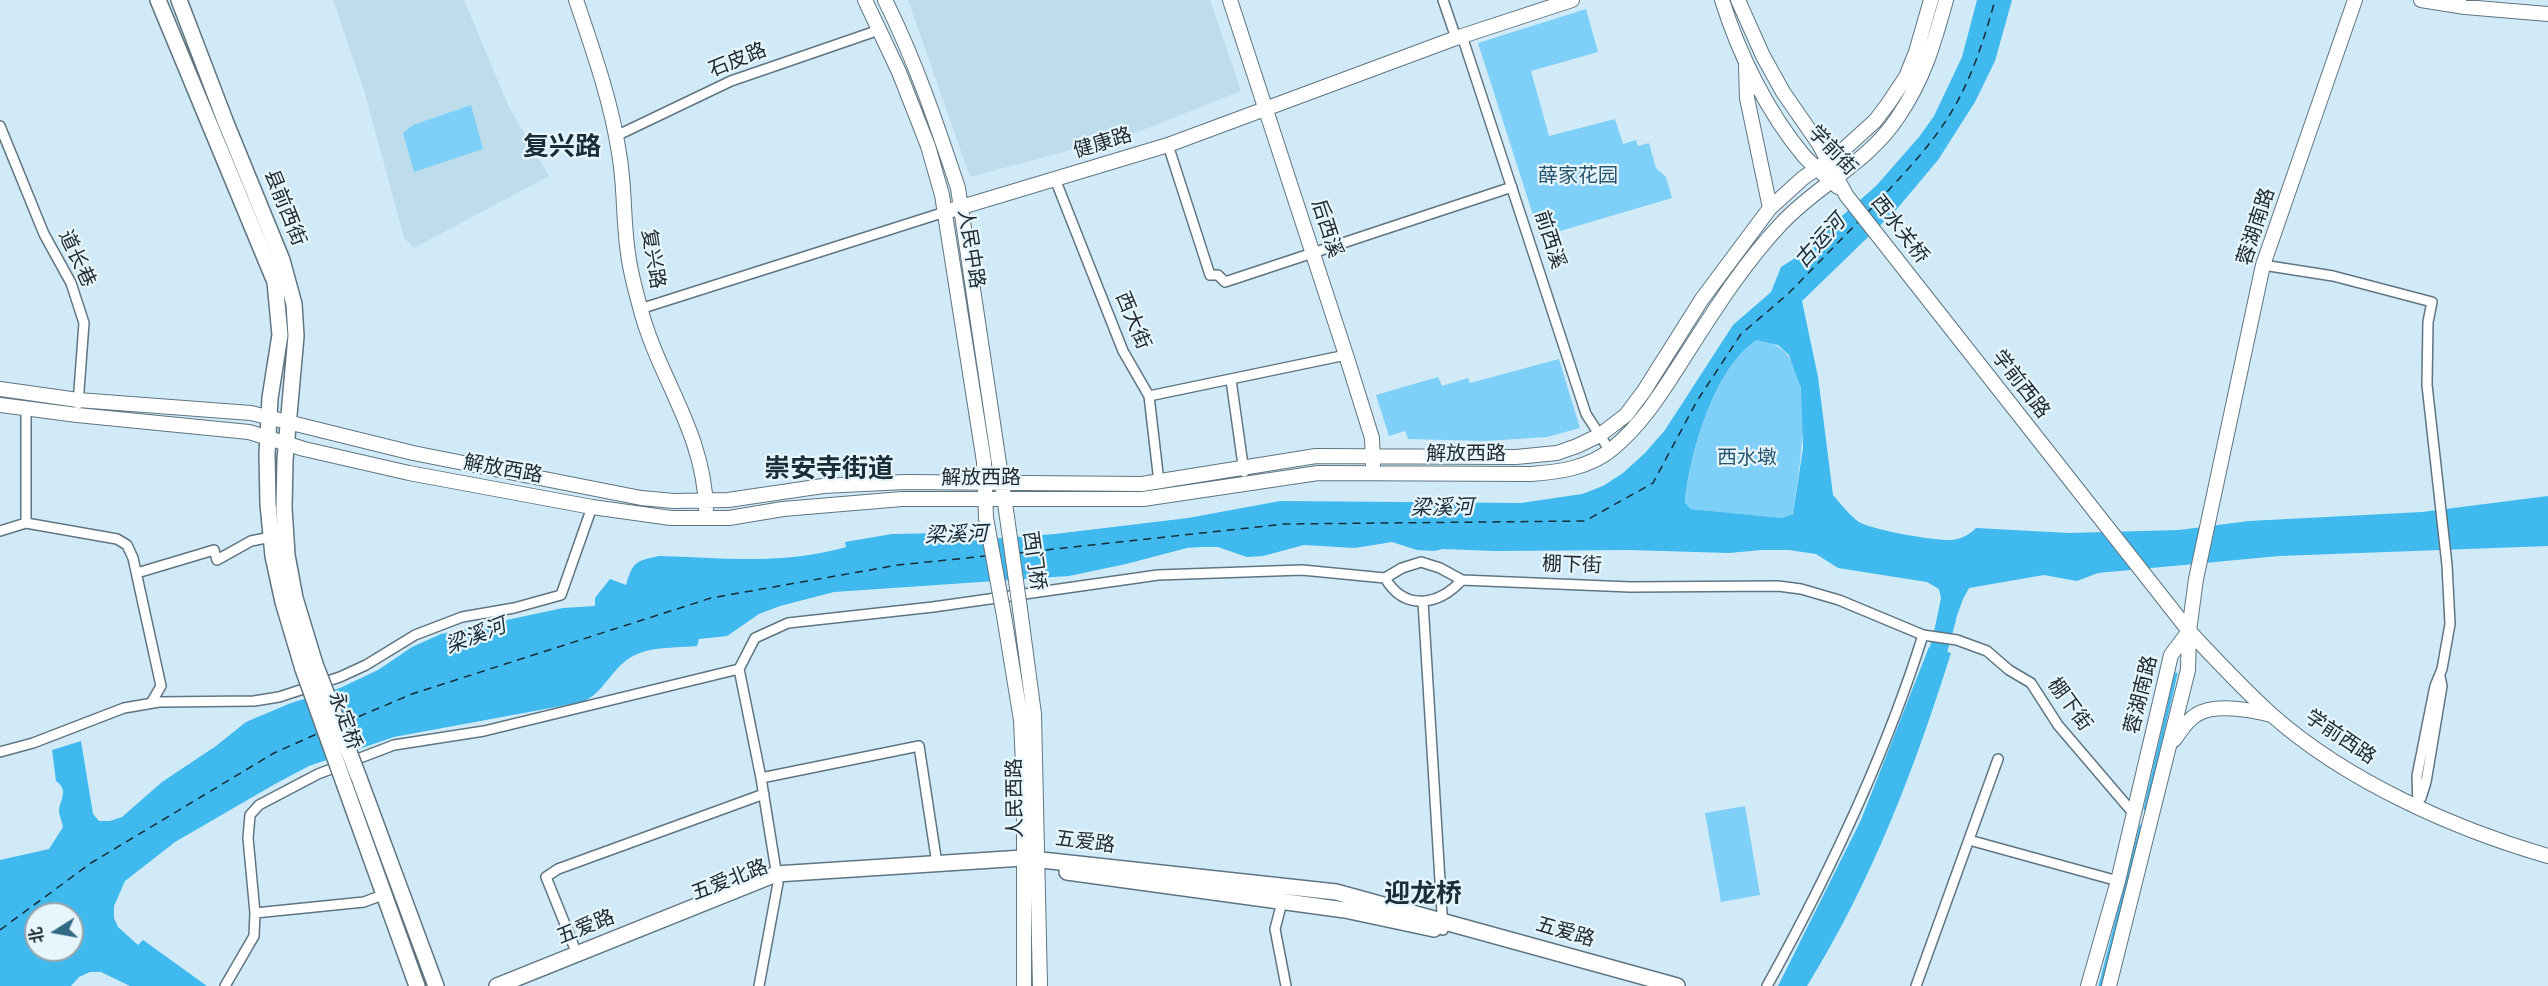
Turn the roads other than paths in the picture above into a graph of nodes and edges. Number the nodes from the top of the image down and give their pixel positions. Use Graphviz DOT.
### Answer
graph roads {
  1 [pos="158,0"];
  2 [pos="179,0"];
  3 [pos="576,0"];
  4 [pos="865,0"];
  5 [pos="885,0"];
  6 [pos="1230,0"];
  7 [pos="1443,0"];
  8 [pos="1572,0"];
  9 [pos="1722,0"];
  10 [pos="1738,0"];
  11 [pos="1931,0"];
  12 [pos="1946,0"];
  13 [pos="2355,0"];
  14 [pos="2421,0"];
  15 [pos="2548,14"];
  16 [pos="879,30"];
  17 [pos="1459,37"];
  18 [pos="1745,61"];
  19 [pos="1267,109"];
  20 [pos="0,126"];
  21 [pos="616,136"];
  22 [pos="1168,145"];
  23 [pos="11,152"];
  24 [pos="0,157"];
  25 [pos="1823,164"];
  26 [pos="1055,179"];
  27 [pos="1834,179"];
  28 [pos="1512,187"];
  29 [pos="1846,195"];
  30 [pos="961,207"];
  31 [pos="1770,208"];
  32 [pos="945,212"];
  33 [pos="1313,252"];
  34 [pos="2263,265"];
  35 [pos="1921,290"];
  36 [pos="640,309"];
  37 [pos="1346,355"];
  38 [pos="1231,380"];
  39 [pos="0,389"];
  40 [pos="1149,396"];
  41 [pos="78,400"];
  42 [pos="0,405"];
  43 [pos="26,408"];
  44 [pos="77,415"];
  45 [pos="269,417"];
  46 [pos="288,421"];
  47 [pos="1600,435"];
  48 [pos="268,438"];
  49 [pos="286,443"];
  50 [pos="1610,451"];
  51 [pos="1373,455"];
  52 [pos="1244,469"];
  53 [pos="1373,473"];
  54 [pos="984,482"];
  55 [pos="1001,482"];
  56 [pos="1159,482"];
  57 [pos="1246,483"];
  58 [pos="984,498"];
  59 [pos="1004,498"];
  60 [pos="705,501"];
  61 [pos="592,507"];
  62 [pos="986,518"];
  63 [pos="1007,518"];
  64 [pos="706,519"];
  65 [pos="26,522"];
  66 [pos="0,531"];
  67 [pos="271,537"];
  68 [pos="137,573"];
  69 [pos="1385,578"];
  70 [pos="1462,580"];
  71 [pos="1423,602"];
  72 [pos="1020,609"];
  73 [pos="1004,616"];
  74 [pos="2189,631"];
  75 [pos="1923,635"];
  76 [pos="309,667"];
  77 [pos="739,669"];
  78 [pos="151,703"];
  79 [pos="2274,716"];
  80 [pos="2170,747"];
  81 [pos="0,752"];
  82 [pos="1998,759"];
  83 [pos="761,778"];
  84 [pos="352,782"];
  85 [pos="764,794"];
  86 [pos="2418,807"];
  87 [pos="2134,813"];
  88 [pos="2152,819"];
  89 [pos="1969,840"];
  90 [pos="2548,856"];
  91 [pos="1030,863"];
  92 [pos="937,864"];
  93 [pos="777,879"];
  94 [pos="2118,881"];
  95 [pos="385,894"];
  96 [pos="1282,902"];
  97 [pos="255,913"];
  98 [pos="1442,926"];
  99 [pos="577,954"];
  100 [pos="225,986"];
  101 [pos="417,986"];
  102 [pos="436,986"];
  103 [pos="497,986"];
  104 [pos="524,986"];
  105 [pos="759,986"];
  106 [pos="1024,986"];
  107 [pos="1040,986"];
  108 [pos="1286,986"];
  109 [pos="1645,986"];
  110 [pos="1677,986"];
  111 [pos="1767,986"];
  112 [pos="1917,986"];
  113 [pos="2088,986"];
  114 [pos="2109,986"];
  1 -- 45 [label="main road, 县前西街"];
  2 -- 46 [label="main road, 县前西街"];
  3 -- 21 [label="main road, 复兴路"];
  4 -- 16 [label="main road, 人民中路"];
  5 -- 30 [label="main road, 人民中路"];
  6 -- 19 [label="main road, 后西溪"];
  7 -- 17 [label="street, 前西溪"];
  8 -- 17 [label="main road, 健康路"];
  9 -- 18 [label="main road, 学前街"];
  10 -- 25 [label="main road, 学前街"];
  11 -- 25 [label="main road, 解放西路"];
  12 -- 27 [label="main road, 解放西路"];
  13 -- 34 [label="main road, 蓉湖南路"];
  14 -- 15 [label="main road"];
  16 -- 21 [label="street, 石皮路"];
  16 -- 32 [label="main road, 人民中路"];
  17 -- 19 [label="main road, 健康路"];
  17 -- 28 [label="street, 前西溪"];
  18 -- 25 [label="main road, 学前街"];
  18 -- 31 [label="main road"];
  19 -- 22 [label="main road, 健康路"];
  19 -- 33 [label="main road, 后西溪"];
  20 -- 23 [label="street, 道长巷"];
  21 -- 36 [label="main road, 复兴路"];
  22 -- 26 [label="main road, 健康路"];
  22 -- 33 [label="street"];
  23 -- 24 [label="street"];
  23 -- 41 [label="street, 道长巷"];
  25 -- 27 [label="main road, 学前街"];
  25 -- 31 [label="main road, 解放西路"];
  26 -- 30 [label="main road, 健康路"];
  26 -- 40 [label="street, 西大街"];
  27 -- 29 [label="main road, 学前街"];
  27 -- 50 [label="main road, 解放西路"];
  28 -- 33 [label="street"];
  28 -- 47 [label="street, 前西溪"];
  29 -- 35 [label="main road, 西水关桥"];
  30 -- 32 [label="main road, 健康路"];
  30 -- 55 [label="main road, 人民中路"];
  31 -- 47 [label="main road, 解放西路"];
  32 -- 36 [label="street, 健康路"];
  32 -- 54 [label="main road, 人民中路"];
  33 -- 37 [label="main road, 后西溪"];
  34 -- 74 [label="main road, 蓉湖南路"];
  34 -- 86 [label="street"];
  35 -- 74 [label="main road, 学前西路"];
  36 -- 60 [label="main road, 复兴路"];
  37 -- 38 [label="street"];
  37 -- 51 [label="main road, 后西溪"];
  38 -- 40 [label="street"];
  38 -- 52 [label="street"];
  39 -- 41 [label="main road, 解放西路"];
  40 -- 56 [label="street, 西大街"];
  41 -- 44 [label="street, 道长巷"];
  41 -- 45 [label="main road, 解放西路"];
  42 -- 43 [label="main road, 解放西路"];
  43 -- 44 [label="main road, 解放西路"];
  43 -- 65 [label="street"];
  44 -- 48 [label="main road, 解放西路"];
  45 -- 46 [label="main road, 解放西路"];
  45 -- 48 [label="main road, 县前西街"];
  46 -- 49 [label="main road, 县前西街"];
  46 -- 60 [label="main road, 解放西路"];
  47 -- 50 [label="street, 前西溪"];
  47 -- 51 [label="main road, 解放西路"];
  48 -- 49 [label="main road, 解放西路"];
  48 -- 67 [label="main road, 县前西街"];
  49 -- 61 [label="main road, 解放西路"];
  49 -- 76 [label="main road, 县前西街"];
  50 -- 53 [label="main road, 解放西路"];
  51 -- 52 [label="main road, 解放西路"];
  51 -- 53 [label="main road, 后西溪"];
  52 -- 56 [label="main road, 解放西路"];
  52 -- 57 [label="street"];
  53 -- 57 [label="main road, 解放西路"];
  54 -- 55 [label="main road, 解放西路"];
  54 -- 58 [label="main road, 人民中路"];
  54 -- 60 [label="main road, 解放西路"];
  55 -- 56 [label="main road, 解放西路"];
  55 -- 59 [label="main road, 人民中路"];
  57 -- 59 [label="main road, 解放西路"];
  58 -- 59 [label="main road, 解放西路"];
  58 -- 62 [label="main road, 人民中路"];
  58 -- 64 [label="main road, 解放西路"];
  59 -- 63 [label="main road, 人民中路"];
  60 -- 64 [label="main road, 复兴路"];
  61 -- 64 [label="main road, 解放西路"];
  61 -- 78 [label="street"];
  62 -- 73 [label="main road, 西门桥, bridge"];
  63 -- 72 [label="main road, 西门桥, bridge"];
  65 -- 66 [label="street"];
  65 -- 68 [label="street"];
  67 -- 68 [label="street"];
  67 -- 76 [label="main road, 县前西街"];
  68 -- 78 [label="street"];
  69 -- 70 [label="street, 棚下街"];
  69 -- 71 [label="street"];
  69 -- 77 [label="street"];
  70 -- 71 [label="street"];
  70 -- 75 [label="street, 棚下街"];
  71 -- 98 [label="street"];
  72 -- 91 [label="main road, 人民西路"];
  73 -- 91 [label="main road, 人民西路"];
  74 -- 79 [label="main road, 学前西路"];
  74 -- 80 [label="main road, 蓉湖南路"];
  74 -- 87 [label="main road, 蓉湖南路"];
  75 -- 87 [label="street, 棚下街"];
  75 -- 111 [label="street"];
  76 -- 84 [label="main road, 永定桥, bridge"];
  77 -- 83 [label="street"];
  77 -- 97 [label="street"];
  78 -- 81 [label="street"];
  79 -- 80 [label="main road"];
  79 -- 86 [label="main road, 学前西路"];
  80 -- 88 [label="main road, 蓉湖南路"];
  82 -- 89 [label="street"];
  83 -- 85 [label="street"];
  83 -- 92 [label="street"];
  84 -- 95 [label="main road"];
  84 -- 102 [label="main road"];
  85 -- 93 [label="street"];
  85 -- 99 [label="street"];
  86 -- 90 [label="main road, 学前西路"];
  87 -- 88 [label="main road"];
  87 -- 94 [label="main road, 蓉湖南路"];
  88 -- 114 [label="main road, 蓉湖南路"];
  89 -- 94 [label="street"];
  89 -- 112 [label="street"];
  91 -- 92 [label="main road, 五爱路"];
  91 -- 93 [label="main road, 五爱北路"];
  91 -- 96 [label="main road, 五爱路"];
  91 -- 98 [label="main road, 五爱路"];
  91 -- 106 [label="main road, 人民西路"];
  91 -- 107 [label="main road, 人民西路"];
  92 -- 93 [label="main road, 五爱路"];
  93 -- 99 [label="main road, 五爱路"];
  93 -- 104 [label="main road, 五爱北路"];
  93 -- 105 [label="street"];
  94 -- 113 [label="main road, 蓉湖南路"];
  95 -- 97 [label="street"];
  95 -- 101 [label="main road"];
  96 -- 98 [label="main road, 五爱路"];
  96 -- 108 [label="street"];
  97 -- 100 [label="street"];
  98 -- 109 [label="main road, 五爱路"];
  98 -- 110 [label="main road, 五爱路"];
  99 -- 103 [label="main road, 五爱路"];
}
